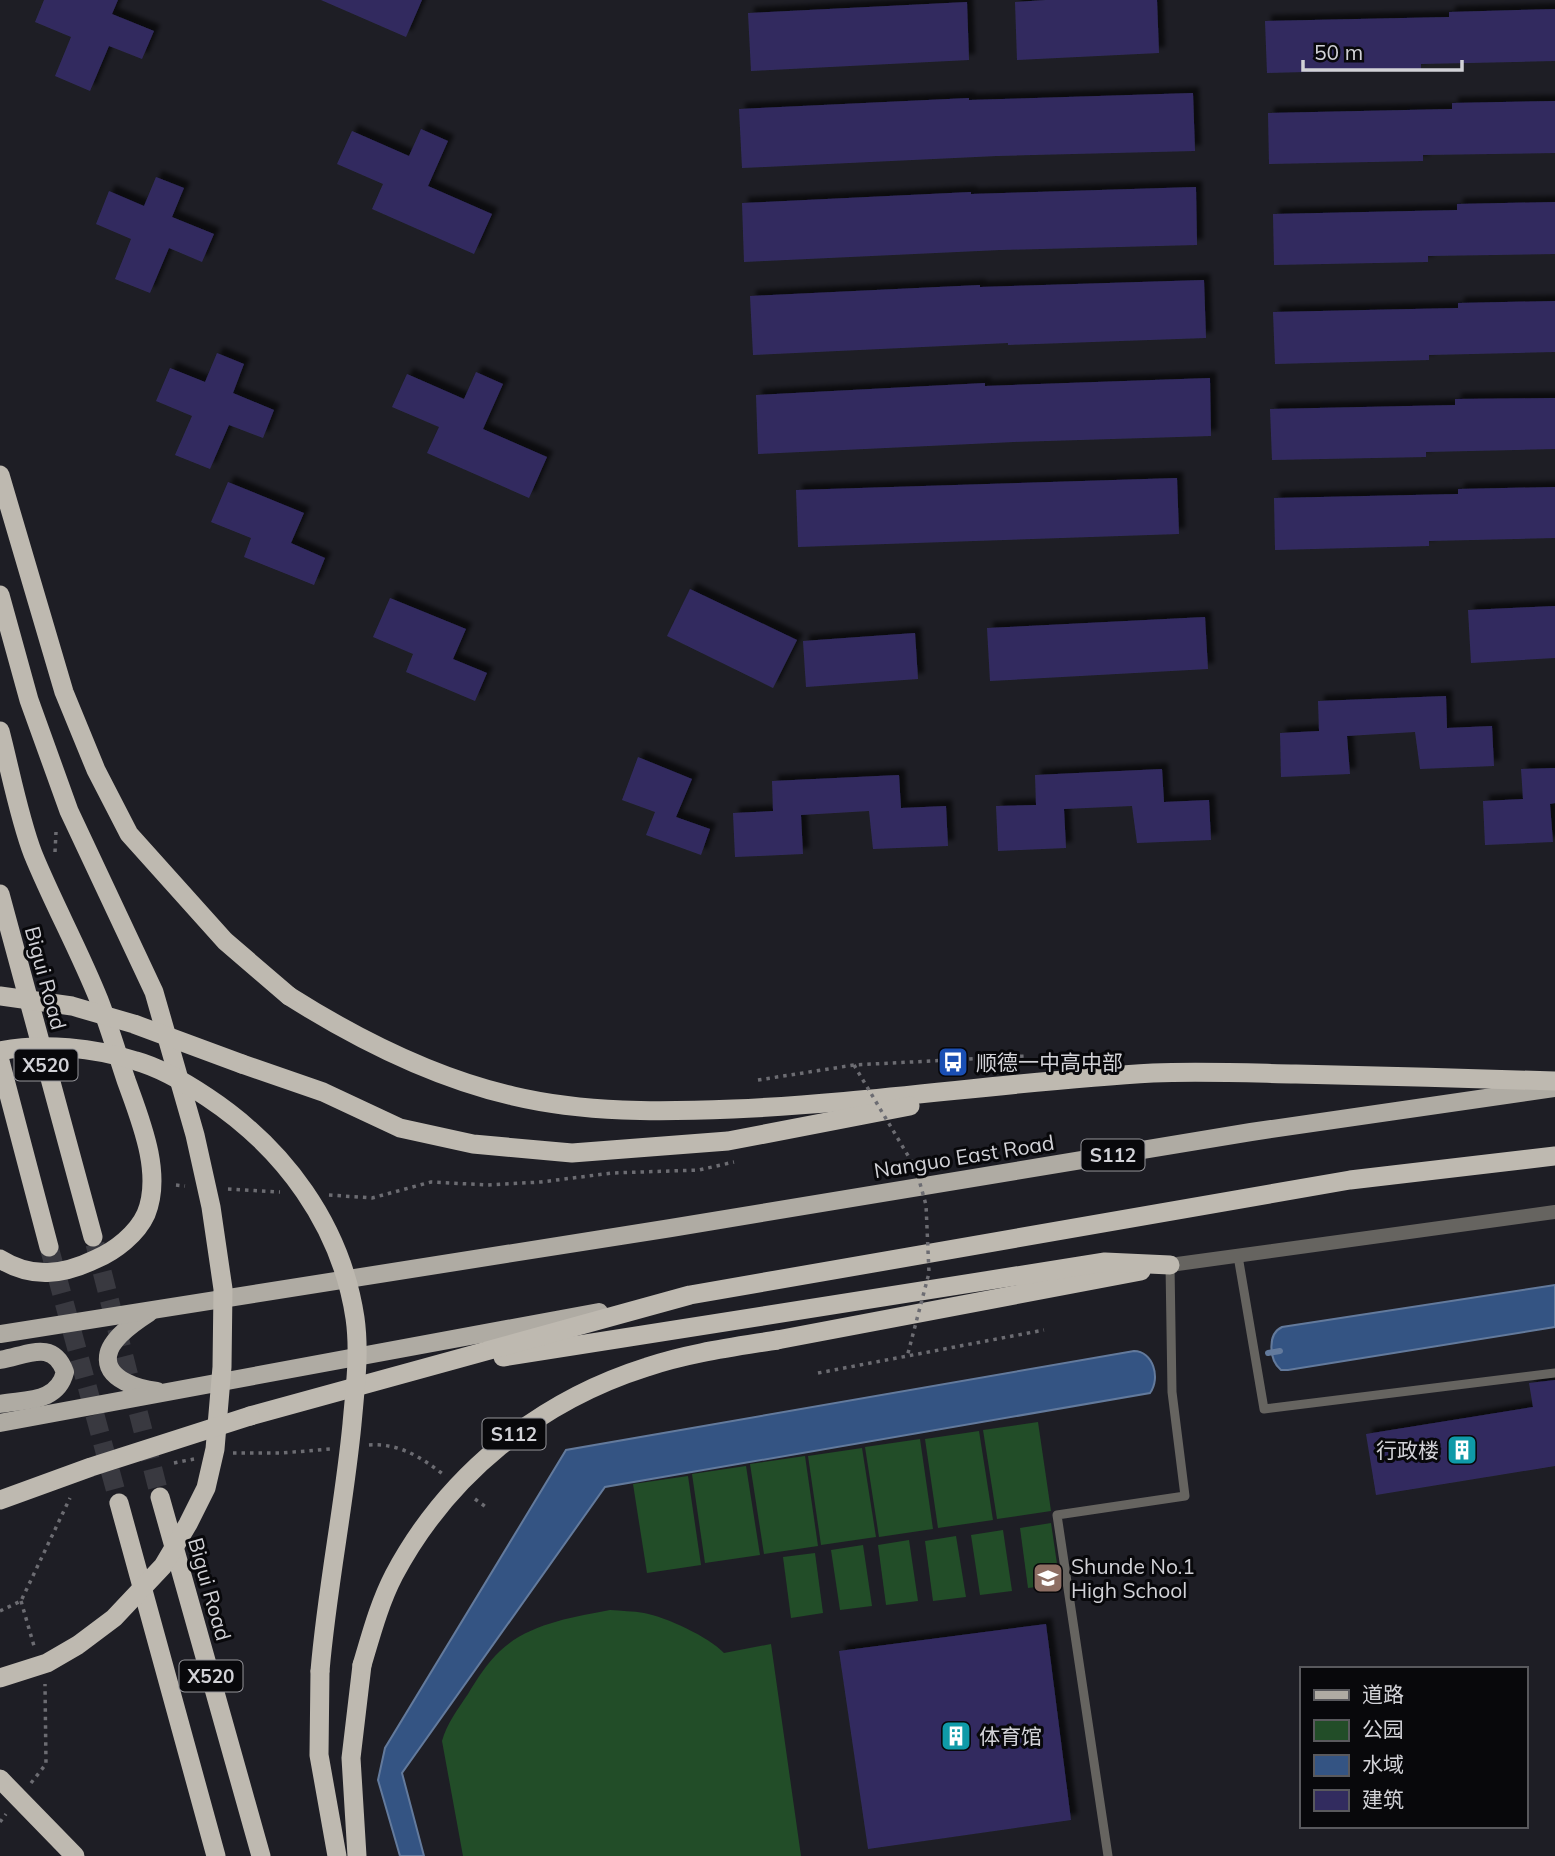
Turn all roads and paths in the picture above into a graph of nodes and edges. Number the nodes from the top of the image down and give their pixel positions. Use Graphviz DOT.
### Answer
graph roads {
  1 [pos="0,475"];
  2 [pos="0,595"];
  3 [pos="0,731"];
  4 [pos="0,894"];
  5 [pos="0,996"];
  6 [pos="0,1051"];
  7 [pos="1026,1056"];
  8 [pos="0,1061"];
  9 [pos="854,1065"];
  10 [pos="758,1080"];
  11 [pos="1555,1081"];
  12 [pos="1039,1082"];
  13 [pos="1555,1088"];
  14 [pos="1555,1156"];
  15 [pos="737,1162"];
  16 [pos="176,1185"];
  17 [pos="188,1186"];
  18 [pos="223,1188"];
  19 [pos="284,1192"];
  20 [pos="322,1195"];
  21 [pos="1555,1212"];
  22 [pos="93,1237"];
  23 [pos="49,1247"];
  24 [pos="1238,1256"];
  25 [pos="0,1259"];
  26 [pos="1170,1265"];
  27 [pos="690,1295"];
  28 [pos="155,1310"];
  29 [pos="1044,1331"];
  30 [pos="0,1334"];
  31 [pos="907,1357"];
  32 [pos="0,1360"];
  33 [pos="409,1372"];
  34 [pos="818,1373"];
  35 [pos="1555,1373"];
  36 [pos="168,1392"];
  37 [pos="0,1404"];
  38 [pos="0,1423"];
  39 [pos="357,1447"];
  40 [pos="332,1449"];
  41 [pos="223,1455"];
  42 [pos="200,1459"];
  43 [pos="162,1466"];
  44 [pos="452,1481"];
  45 [pos="71,1496"];
  46 [pos="160,1497"];
  47 [pos="474,1498"];
  48 [pos="0,1500"];
  49 [pos="119,1503"];
  50 [pos="485,1507"];
  51 [pos="21,1601"];
  52 [pos="0,1611"];
  53 [pos="36,1651"];
  54 [pos="43,1676"];
  55 [pos="0,1678"];
  56 [pos="0,1779"];
  57 [pos="28,1786"];
  58 [pos="11,1807"];
  59 [pos="0,1822"];
  60 [pos="75,1856"];
  61 [pos="215,1856"];
  62 [pos="261,1856"];
  63 [pos="337,1856"];
  64 [pos="357,1856"];
  65 [pos="1108,1856"];
  1 -- 12 [label="highway, bridge"];
  2 -- 55 [label="highway, bridge"];
  3 -- 25 [label="highway"];
  4 -- 22 [label="highway, Bigui Road / X520"];
  5 -- 12 [label="highway, bridge"];
  6 -- 63 [label="highway, bridge"];
  7 -- 9 [label="path"];
  8 -- 23 [label="highway, X520"];
  9 -- 10 [label="path"];
  9 -- 31 [label="path, bridge"];
  11 -- 12 [label="highway"];
  13 -- 28 [label="main road, Nanguo East Road / S112"];
  14 -- 27 [label="highway"];
  15 -- 20 [label="path"];
  16 -- 17 [label="path"];
  18 -- 19 [label="path"];
  21 -- 24 [label="street"];
  24 -- 26 [label="street"];
  24 -- 35 [label="lane"];
  26 -- 33 [label="highway"];
  26 -- 64 [label="highway, S112, bridge"];
  26 -- 65 [label="lane"];
  27 -- 33 [label="highway"];
  27 -- 36 [label="main road"];
  28 -- 30 [label="main road, Nanguo East Road"];
  28 -- 36 [label="main road"];
  29 -- 31 [label="path"];
  31 -- 34 [label="path"];
  32 -- 37 [label="main road"];
  33 -- 48 [label="highway, bridge"];
  36 -- 38 [label="main road"];
  39 -- 44 [label="path"];
  40 -- 41 [label="path"];
  42 -- 43 [label="path"];
  45 -- 51 [label="path"];
  46 -- 62 [label="highway, Bigui Road / X520"];
  47 -- 50 [label="path"];
  49 -- 61 [label="highway, X520"];
  51 -- 52 [label="path"];
  51 -- 53 [label="path"];
  54 -- 57 [label="path"];
  56 -- 60 [label="highway, bridge"];
  58 -- 59 [label="path"];
}
